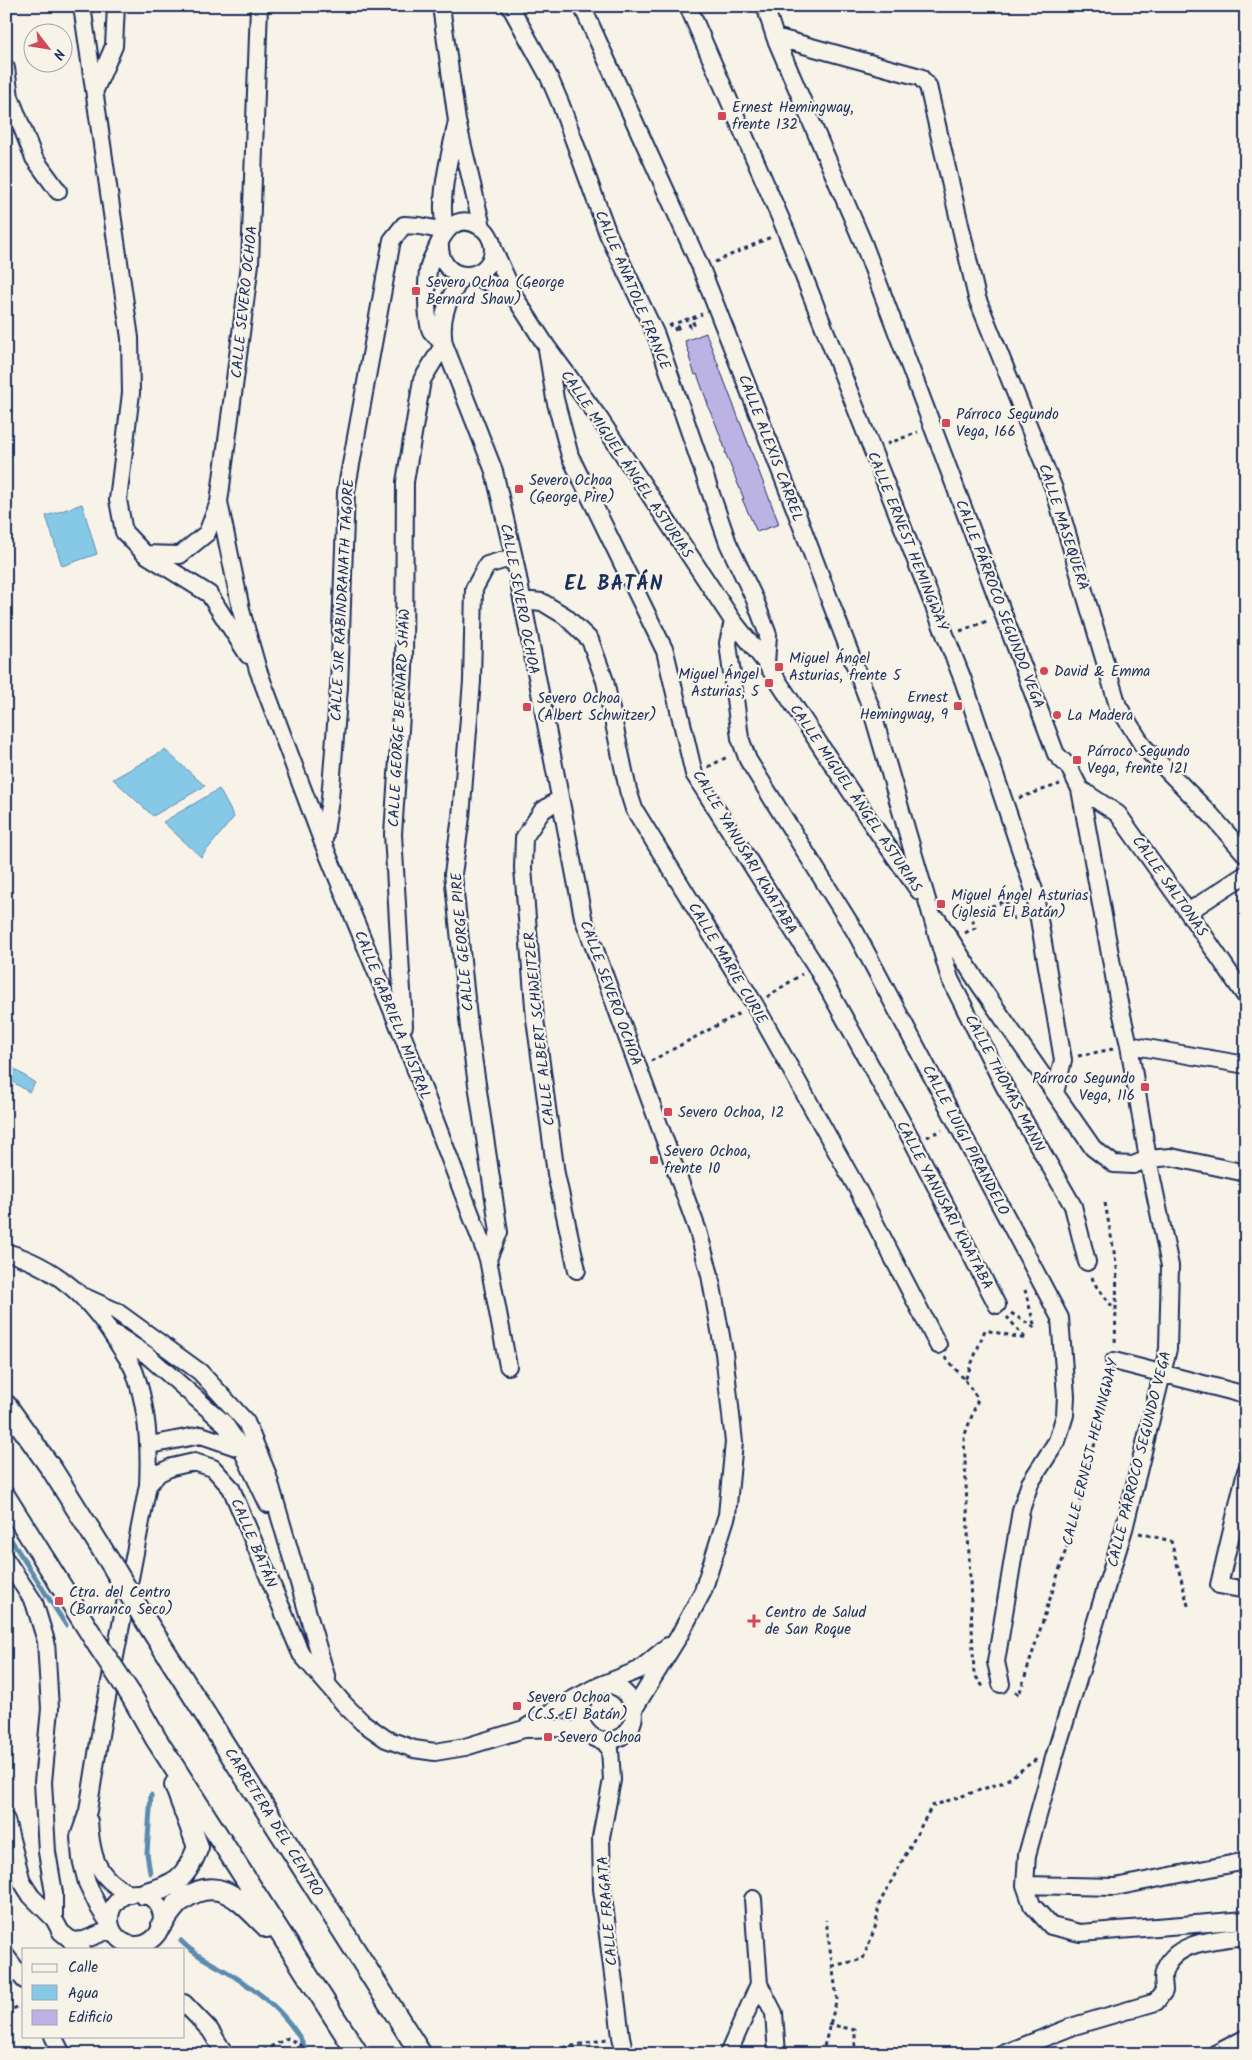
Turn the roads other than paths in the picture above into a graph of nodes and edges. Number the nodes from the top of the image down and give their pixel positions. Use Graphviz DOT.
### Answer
graph roads {
  1 [pos="82,6"];
  2 [pos="116,6"];
  3 [pos="259,6"];
  4 [pos="440,6"];
  5 [pos="510,6"];
  6 [pos="582,6"];
  7 [pos="688,6"];
  8 [pos="765,6"];
  9 [pos="776,38"];
  10 [pos="6,68"];
  11 [pos="95,91"];
  12 [pos="457,121"];
  13 [pos="58,191"];
  14 [pos="482,227"];
  15 [pos="442,236"];
  16 [pos="493,248"];
  17 [pos="466,275"];
  18 [pos="516,299"];
  19 [pos="444,344"];
  20 [pos="547,347"];
  21 [pos="219,502"];
  22 [pos="145,554"];
  23 [pos="515,562"];
  24 [pos="522,600"];
  25 [pos="733,621"];
  26 [pos="766,663"];
  27 [pos="258,670"];
  28 [pos="1077,784"];
  29 [pos="559,799"];
  30 [pos="323,843"];
  31 [pos="1246,855"];
  32 [pos="1246,874"];
  33 [pos="927,902"];
  34 [pos="1188,912"];
  35 [pos="1246,997"];
  36 [pos="404,1039"];
  37 [pos="1129,1045"];
  38 [pos="1246,1065"];
  39 [pos="1055,1093"];
  40 [pos="1148,1159"];
  41 [pos="1246,1173"];
  42 [pos="6,1252"];
  43 [pos="488,1259"];
  44 [pos="1086,1262"];
  45 [pos="578,1270"];
  46 [pos="82,1295"];
  47 [pos="997,1305"];
  48 [pos="111,1332"];
  49 [pos="938,1346"];
  50 [pos="1114,1361"];
  51 [pos="508,1366"];
  52 [pos="1162,1374"];
  53 [pos="1246,1394"];
  54 [pos="6,1405"];
  55 [pos="150,1445"];
  56 [pos="241,1448"];
  57 [pos="1246,1471"];
  58 [pos="268,1473"];
  59 [pos="148,1485"];
  60 [pos="6,1498"];
  61 [pos="285,1539"];
  62 [pos="6,1560"];
  63 [pos="1246,1590"];
  64 [pos="679,1636"];
  65 [pos="328,1684"];
  66 [pos="1001,1684"];
  67 [pos="594,1688"];
  68 [pos="634,1709"];
  69 [pos="524,1729"];
  70 [pos="596,1736"];
  71 [pos="156,1739"];
  72 [pos="88,1811"];
  73 [pos="6,1820"];
  74 [pos="1246,1861"];
  75 [pos="1025,1885"];
  76 [pos="136,1894"];
  77 [pos="753,1899"];
  78 [pos="54,1919"];
  79 [pos="1246,1920"];
  80 [pos="111,1927"];
  81 [pos="159,1936"];
  82 [pos="1246,1936"];
  83 [pos="76,1945"];
  84 [pos="130,1946"];
  85 [pos="291,1949"];
  86 [pos="6,1956"];
  87 [pos="22,1977"];
  88 [pos="759,1984"];
  89 [pos="185,2004"];
  90 [pos="54,2038"];
  91 [pos="1246,2038"];
  92 [pos="62,2054"];
  93 [pos="225,2054"];
  94 [pos="358,2054"];
  95 [pos="421,2054"];
  96 [pos="625,2054"];
  97 [pos="728,2054"];
  98 [pos="778,2054"];
  99 [pos="1003,2054"];
  100 [pos="1215,2054"];
  1 -- 11 [label="street"];
  2 -- 11 [label="street"];
  3 -- 21 [label="street, CALLE SEVERO OCHOA"];
  4 -- 12 [label="street"];
  5 -- 26 [label="street, CALLE ANATOLE FRANCE"];
  6 -- 33 [label="street, CALLE ALEXIS CARREL"];
  7 -- 39 [label="street, CALLE ERNEST HEMINGWAY"];
  8 -- 9 [label="street, CALLE PÁRROCO SEGUNDO VEGA"];
  9 -- 28 [label="street, CALLE PÁRROCO SEGUNDO VEGA"];
  9 -- 31 [label="street, CALLE MASEQUERA"];
  10 -- 13 [label="street"];
  11 -- 22 [label="street"];
  12 -- 14 [label="street"];
  12 -- 15 [label="street"];
  14 -- 15 [label="street"];
  14 -- 16 [label="street"];
  15 -- 17 [label="street"];
  15 -- 19 [label="street"];
  15 -- 30 [label="street, CALLE SIR RABINDRANATH TAGORE"];
  16 -- 17 [label="street"];
  16 -- 18 [label="street, CALLE MIGUEL ÁNGEL ASTURIAS"];
  17 -- 18 [label="street, CALLE MIGUEL ÁNGEL ASTURIAS"];
  17 -- 19 [label="street"];
  18 -- 20 [label="street, CALLE MIGUEL ÁNGEL ASTURIAS"];
  19 -- 23 [label="street, CALLE SEVERO OCHOA"];
  19 -- 36 [label="street, CALLE GEORGE BERNARD SHAW"];
  20 -- 25 [label="street, CALLE MIGUEL ÁNGEL ASTURIAS"];
  20 -- 47 [label="street, CALLE YANUSARI KWATABA"];
  21 -- 22 [label="street, CALLE SEVERO OCHOA"];
  21 -- 27 [label="street, CALLE GABRIELA MISTRAL"];
  22 -- 27 [label="street, CALLE GABRIELA MISTRAL"];
  23 -- 24 [label="street, CALLE SEVERO OCHOA"];
  23 -- 43 [label="street, CALLE GEORGE PIRE"];
  24 -- 29 [label="street, CALLE SEVERO OCHOA"];
  24 -- 49 [label="street, CALLE MARIE CURIE"];
  25 -- 26 [label="street, CALLE MIGUEL ÁNGEL ASTURIAS"];
  25 -- 66 [label="street, CALLE LUIGI PIRANDELO"];
  26 -- 33 [label="street, CALLE MIGUEL ÁNGEL ASTURIAS"];
  27 -- 30 [label="street, CALLE GABRIELA MISTRAL"];
  28 -- 34 [label="street, CALLE SALTONAS"];
  28 -- 37 [label="street, CALLE PÁRROCO SEGUNDO VEGA"];
  29 -- 45 [label="street, CALLE ALBERT SCHWEITZER"];
  29 -- 64 [label="street, CALLE SEVERO OCHOA"];
  30 -- 36 [label="street, CALLE GABRIELA MISTRAL"];
  32 -- 34 [label="street"];
  33 -- 39 [label="street, CALLE MIGUEL ÁNGEL ASTURIAS"];
  33 -- 44 [label="street, CALLE THOMAS MANN"];
  34 -- 35 [label="street, CALLE SALTONAS"];
  36 -- 43 [label="street, CALLE GABRIELA MISTRAL"];
  37 -- 38 [label="street"];
  37 -- 40 [label="street, CALLE PÁRROCO SEGUNDO VEGA"];
  39 -- 40 [label="street, CALLE MIGUEL ÁNGEL ASTURIAS"];
  40 -- 41 [label="street, CALLE MIGUEL ÁNGEL ASTURIAS"];
  40 -- 52 [label="street, CALLE PÁRROCO SEGUNDO VEGA"];
  42 -- 46 [label="street"];
  43 -- 51 [label="street, CALLE GABRIELA MISTRAL"];
  46 -- 48 [label="street"];
  46 -- 58 [label="street, CALLE BATÁN"];
  48 -- 55 [label="street"];
  48 -- 56 [label="street, CALLE BATÁN"];
  50 -- 52 [label="street"];
  52 -- 53 [label="street"];
  52 -- 75 [label="street, CALLE PÁRROCO SEGUNDO VEGA"];
  54 -- 95 [label="main road, CARRETERA DEL CENTRO, bridge"];
  55 -- 56 [label="street, CALLE BATÁN"];
  55 -- 59 [label="street"];
  56 -- 58 [label="street, CALLE BATÁN"];
  56 -- 61 [label="street, CALLE BATÁN"];
  57 -- 63 [label="street"];
  58 -- 61 [label="street, CALLE BATÁN"];
  59 -- 65 [label="street, CALLE BATÁN"];
  59 -- 72 [label="street"];
  60 -- 71 [label="main road, bridge"];
  61 -- 65 [label="street, CALLE BATÁN"];
  62 -- 78 [label="street"];
  64 -- 67 [label="street, CALLE SEVERO OCHOA"];
  64 -- 68 [label="street, CALLE SEVERO OCHOA"];
  65 -- 69 [label="street, CALLE BATÁN"];
  67 -- 68 [label="street"];
  67 -- 69 [label="street, CALLE BATÁN"];
  67 -- 70 [label="street"];
  68 -- 70 [label="street"];
  69 -- 70 [label="street, CALLE BATÁN"];
  70 -- 96 [label="street, CALLE FRAGATA"];
  71 -- 76 [label="main road"];
  71 -- 85 [label="main road"];
  72 -- 76 [label="street"];
  72 -- 80 [label="street"];
  73 -- 78 [label="street"];
  74 -- 75 [label="street"];
  75 -- 79 [label="street, CALLE PÁRROCO SEGUNDO VEGA"];
  76 -- 80 [label="street"];
  76 -- 81 [label="street"];
  77 -- 88 [label="street"];
  78 -- 83 [label="street"];
  80 -- 83 [label="street"];
  80 -- 84 [label="street"];
  81 -- 84 [label="street"];
  81 -- 85 [label="main road"];
  82 -- 99 [label="street"];
  85 -- 94 [label="main road"];
  86 -- 87 [label="street"];
  88 -- 97 [label="street"];
  88 -- 98 [label="street"];
  89 -- 93 [label="street"];
  90 -- 92 [label="street"];
  91 -- 100 [label="street"];
}
